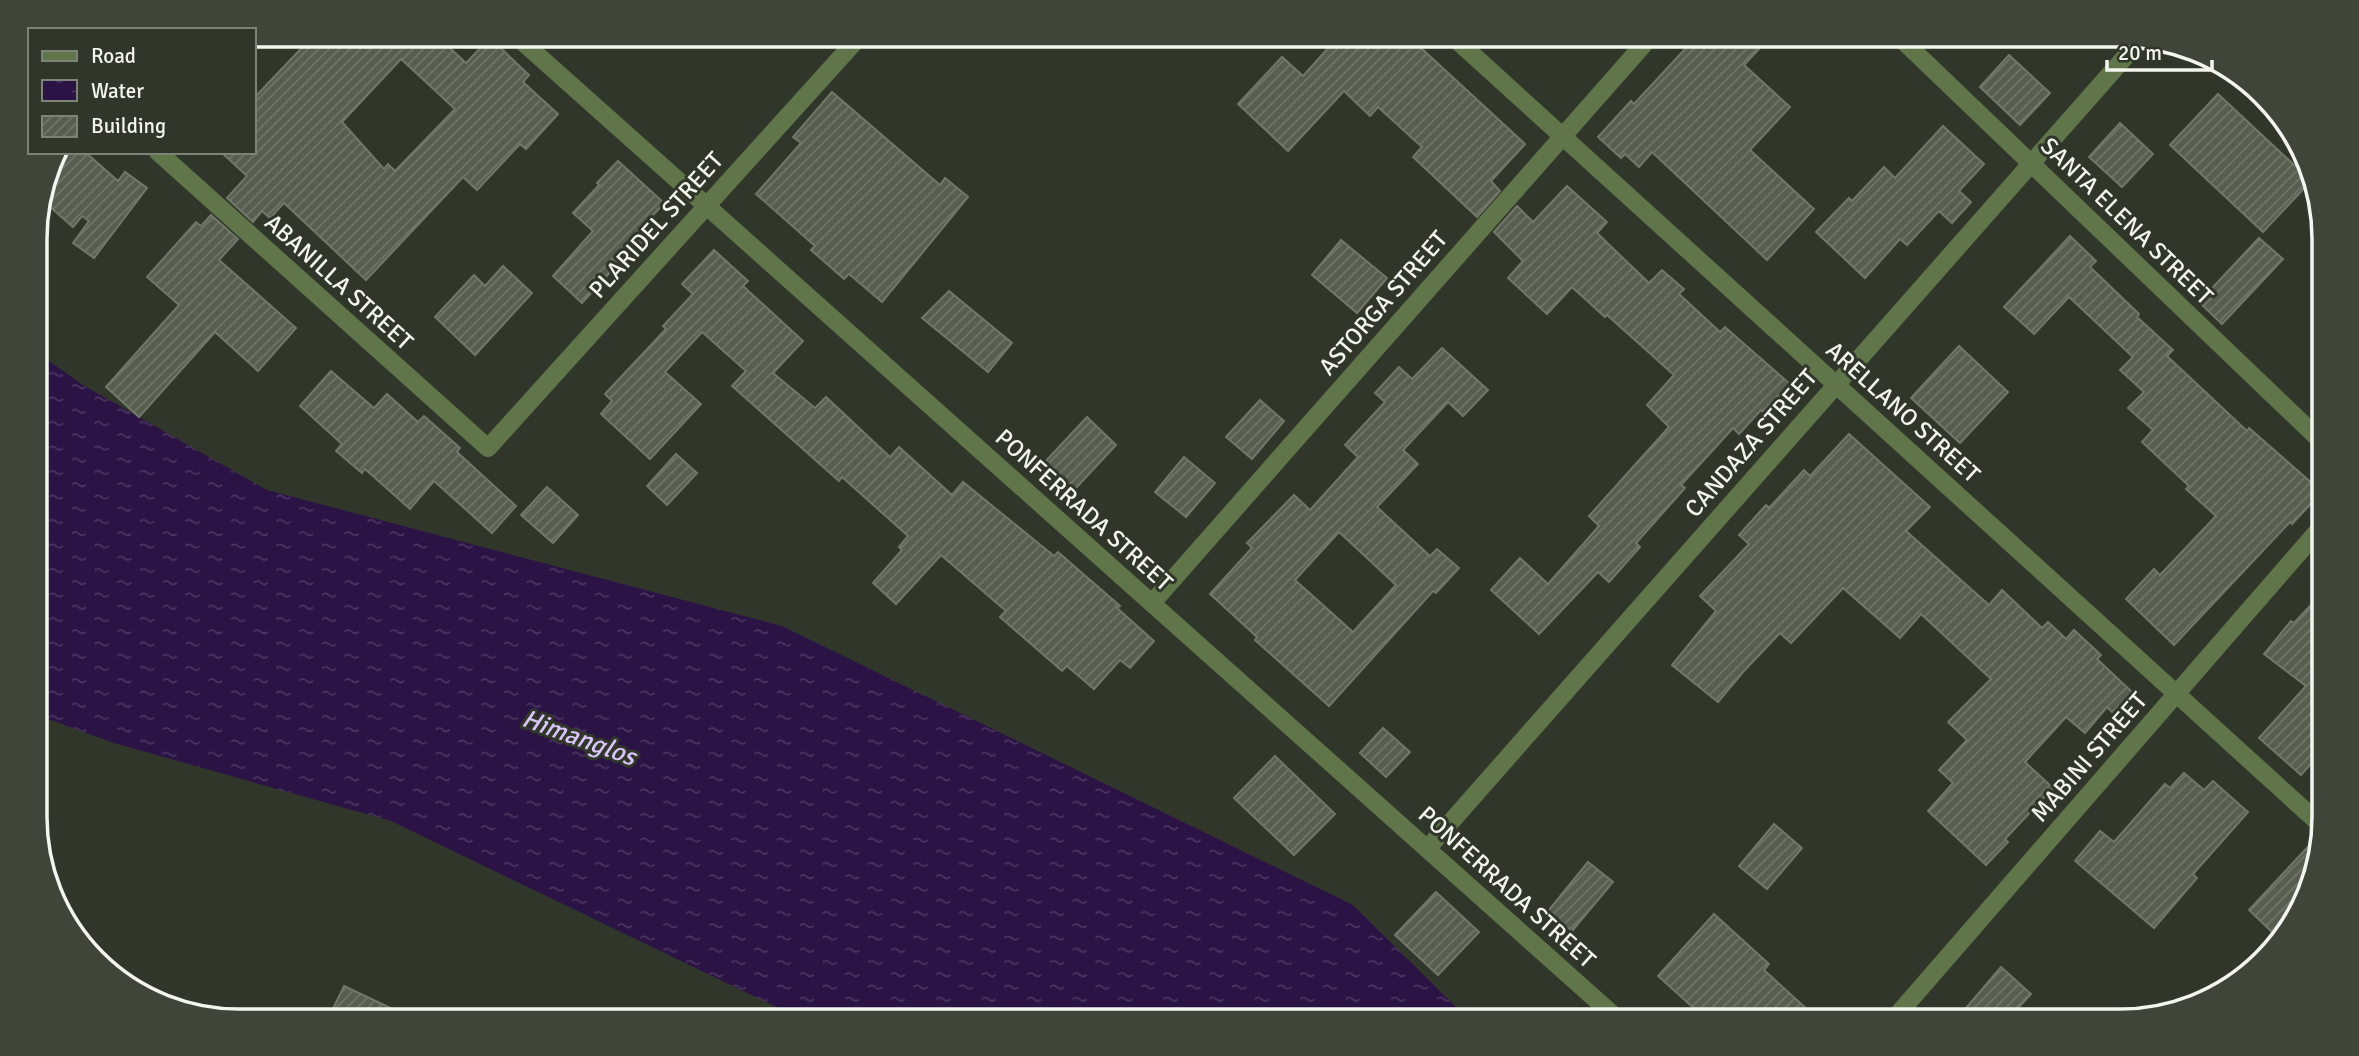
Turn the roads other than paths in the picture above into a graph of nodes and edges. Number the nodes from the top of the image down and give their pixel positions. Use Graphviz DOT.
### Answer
graph roads {
  1 [pos="1465,47"];
  2 [pos="1640,47"];
  3 [pos="1910,47"];
  4 [pos="529,48"];
  5 [pos="850,48"];
  6 [pos="2133,48"];
  7 [pos="1562,136"];
  8 [pos="160,154"];
  9 [pos="2031,163"];
  10 [pos="706,206"];
  11 [pos="1836,384"];
  12 [pos="2312,432"];
  13 [pos="488,448"];
  14 [pos="2312,538"];
  15 [pos="1152,603"];
  16 [pos="2177,694"];
  17 [pos="2312,816"];
  18 [pos="1427,849"];
  19 [pos="1606,1008"];
  20 [pos="1903,1008"];
  1 -- 7 [label="street, ARELLANO STREET"];
  2 -- 7 [label="street, ASTORGA STREET"];
  3 -- 9 [label="street, SANTA ELENA STREET"];
  4 -- 10 [label="street, PONFERRADA STREET"];
  5 -- 10 [label="street, PLARIDEL STREET"];
  6 -- 9 [label="street, CANDAZA STREET"];
  7 -- 11 [label="street, ARELLANO STREET"];
  7 -- 15 [label="street, ASTORGA STREET"];
  8 -- 13 [label="street, ABANILLA STREET"];
  9 -- 11 [label="street, CANDAZA STREET"];
  9 -- 12 [label="street, SANTA ELENA STREET"];
  10 -- 13 [label="street, PLARIDEL STREET"];
  10 -- 15 [label="street, PONFERRADA STREET"];
  11 -- 16 [label="street, ARELLANO STREET"];
  11 -- 18 [label="street, CANDAZA STREET"];
  14 -- 16 [label="street, MABINI STREET"];
  15 -- 18 [label="street, PONFERRADA STREET"];
  16 -- 17 [label="street, ARELLANO STREET"];
  16 -- 20 [label="street, MABINI STREET"];
  18 -- 19 [label="street, PONFERRADA STREET"];
}
